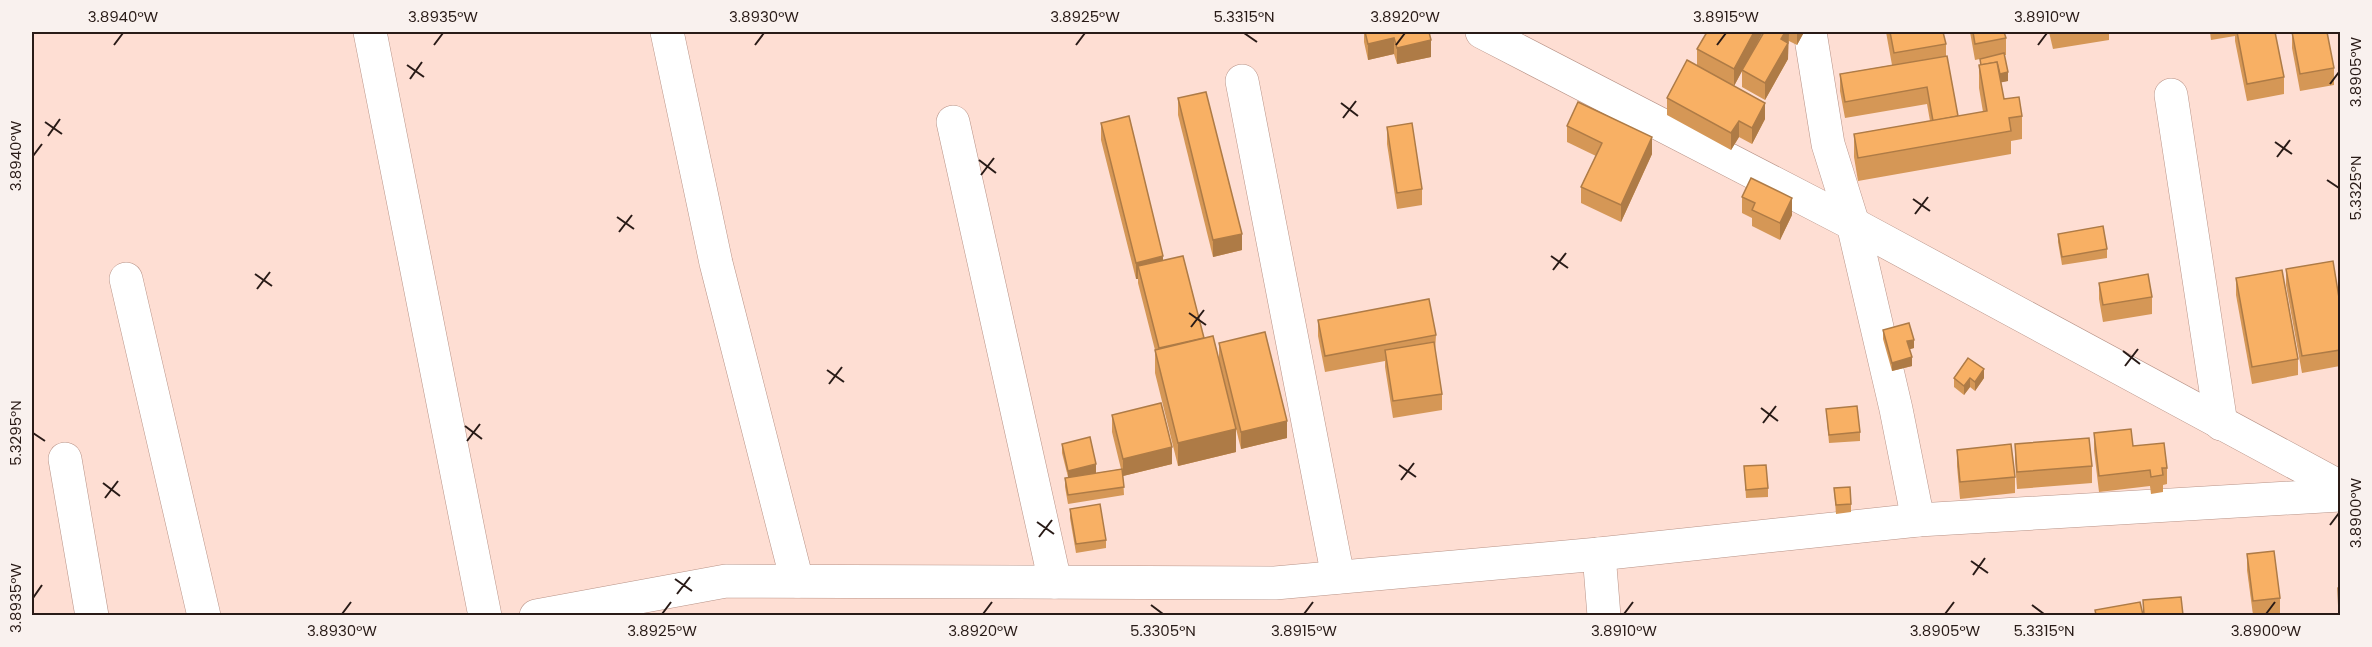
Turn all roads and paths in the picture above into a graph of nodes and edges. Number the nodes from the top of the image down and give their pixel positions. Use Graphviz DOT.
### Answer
graph roads {
  1 [pos="369,32"];
  2 [pos="667,32"];
  3 [pos="1482,32"];
  4 [pos="1810,32"];
  5 [pos="1242,81"];
  6 [pos="2171,95"];
  7 [pos="953,122"];
  8 [pos="1853,224"];
  9 [pos="126,279"];
  10 [pos="2222,424"];
  11 [pos="65,459"];
  12 [pos="2340,488"];
  13 [pos="2340,495"];
  14 [pos="1918,520"];
  15 [pos="1599,554"];
  16 [pos="1338,577"];
  17 [pos="797,581"];
  18 [pos="1056,582"];
  19 [pos="92,615"];
  20 [pos="204,615"];
  21 [pos="485,615"];
  22 [pos="536,615"];
  23 [pos="1604,615"];
  1 -- 21 [label="street"];
  2 -- 17 [label="street"];
  3 -- 8 [label="street"];
  4 -- 8 [label="street"];
  5 -- 16 [label="street"];
  6 -- 10 [label="street"];
  7 -- 18 [label="street"];
  8 -- 10 [label="street"];
  8 -- 14 [label="street"];
  9 -- 20 [label="street"];
  10 -- 12 [label="street"];
  11 -- 19 [label="street"];
  13 -- 14 [label="street"];
  14 -- 15 [label="street"];
  15 -- 16 [label="street"];
  15 -- 23 [label="street"];
  16 -- 18 [label="street"];
  17 -- 18 [label="street"];
  17 -- 22 [label="street"];
}
